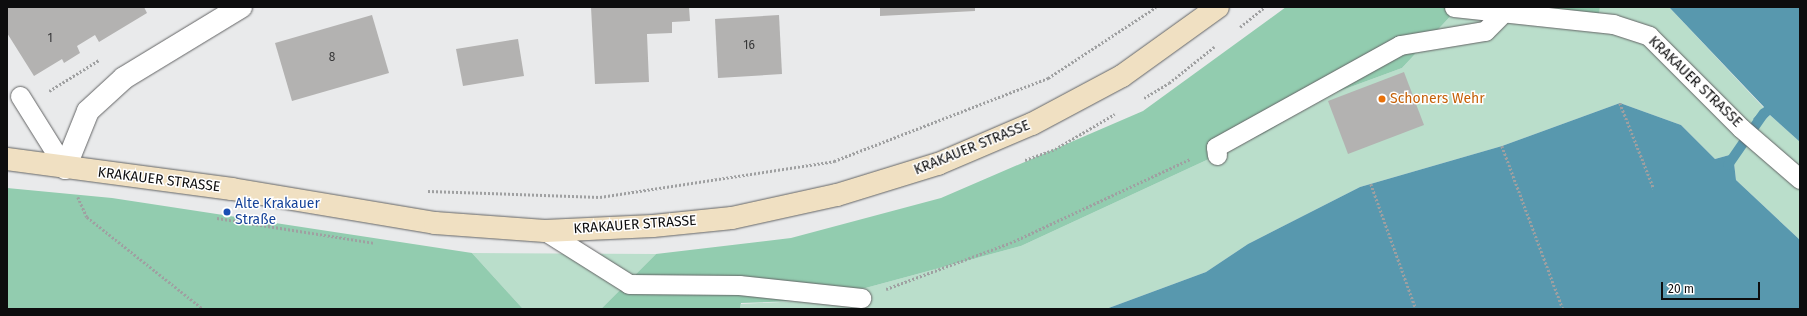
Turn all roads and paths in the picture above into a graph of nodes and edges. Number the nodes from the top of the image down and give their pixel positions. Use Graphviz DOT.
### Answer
graph roads {
  1 [pos="241,7"];
  2 [pos="1156,7"];
  3 [pos="1218,7"];
  4 [pos="1454,7"];
  5 [pos="1503,12"];
  6 [pos="20,96"];
  7 [pos="1620,103"];
  8 [pos="1502,146"];
  9 [pos="1216,151"];
  10 [pos="7,159"];
  11 [pos="65,168"];
  12 [pos="1800,179"];
  13 [pos="1371,184"];
  14 [pos="1654,190"];
  15 [pos="426,191"];
  16 [pos="545,231"];
  17 [pos="861,298"];
  18 [pos="203,309"];
  19 [pos="1416,309"];
  20 [pos="1563,309"];
  1 -- 11 [label="street"];
  2 -- 15 [label="path"];
  3 -- 16 [label="main road, KRAKAUER STRASSE"];
  4 -- 5 [label="lane, KRAKAUER STRASSE"];
  5 -- 9 [label="lane"];
  5 -- 12 [label="lane, KRAKAUER STRASSE"];
  6 -- 11 [label="lane"];
  7 -- 14 [label="path"];
  8 -- 20 [label="path"];
  9 -- 17 [label="path"];
  10 -- 11 [label="main road, KRAKAUER STRASSE"];
  11 -- 16 [label="main road, KRAKAUER STRASSE"];
  11 -- 18 [label="path"];
  13 -- 19 [label="path"];
  16 -- 17 [label="lane"];
}
